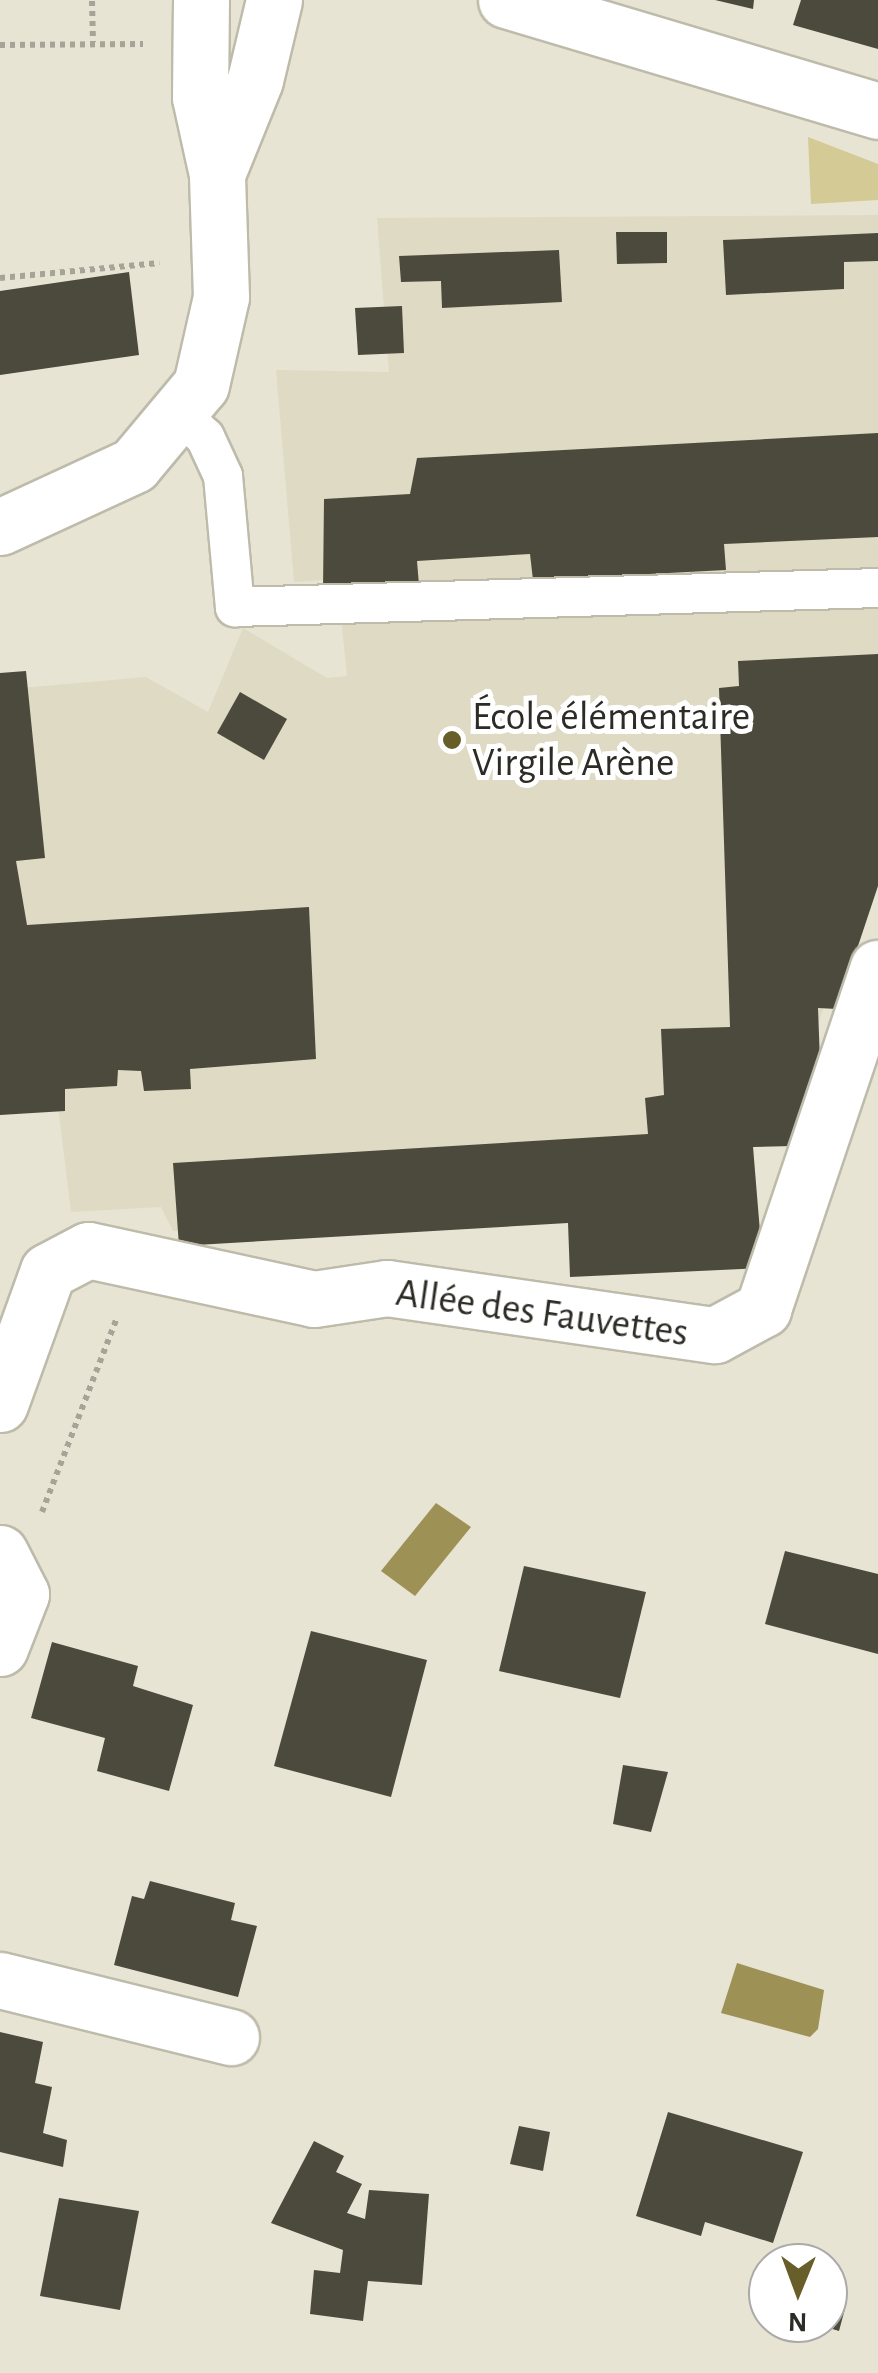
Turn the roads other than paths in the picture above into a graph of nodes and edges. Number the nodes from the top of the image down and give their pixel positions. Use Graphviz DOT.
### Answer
graph roads {
  1 [pos="201,0"];
  2 [pos="274,0"];
  3 [pos="506,0"];
  4 [pos="599,10"];
  5 [pos="878,111"];
  6 [pos="217,174"];
  7 [pos="180,415"];
  8 [pos="0,527"];
  9 [pos="878,588"];
  10 [pos="878,968"];
  11 [pos="0,1404"];
  12 [pos="9,1563"];
  13 [pos="0,1648"];
  14 [pos="0,1980"];
  15 [pos="231,2036"];
  1 -- 6 [label="street"];
  2 -- 6 [label="street"];
  3 -- 4 [label="street"];
  4 -- 5 [label="street"];
  6 -- 7 [label="street"];
  7 -- 8 [label="street"];
  7 -- 9 [label="lane"];
  10 -- 11 [label="street, Allée des Fauvettes"];
  12 -- 13 [label="street"];
  14 -- 15 [label="street"];
}
